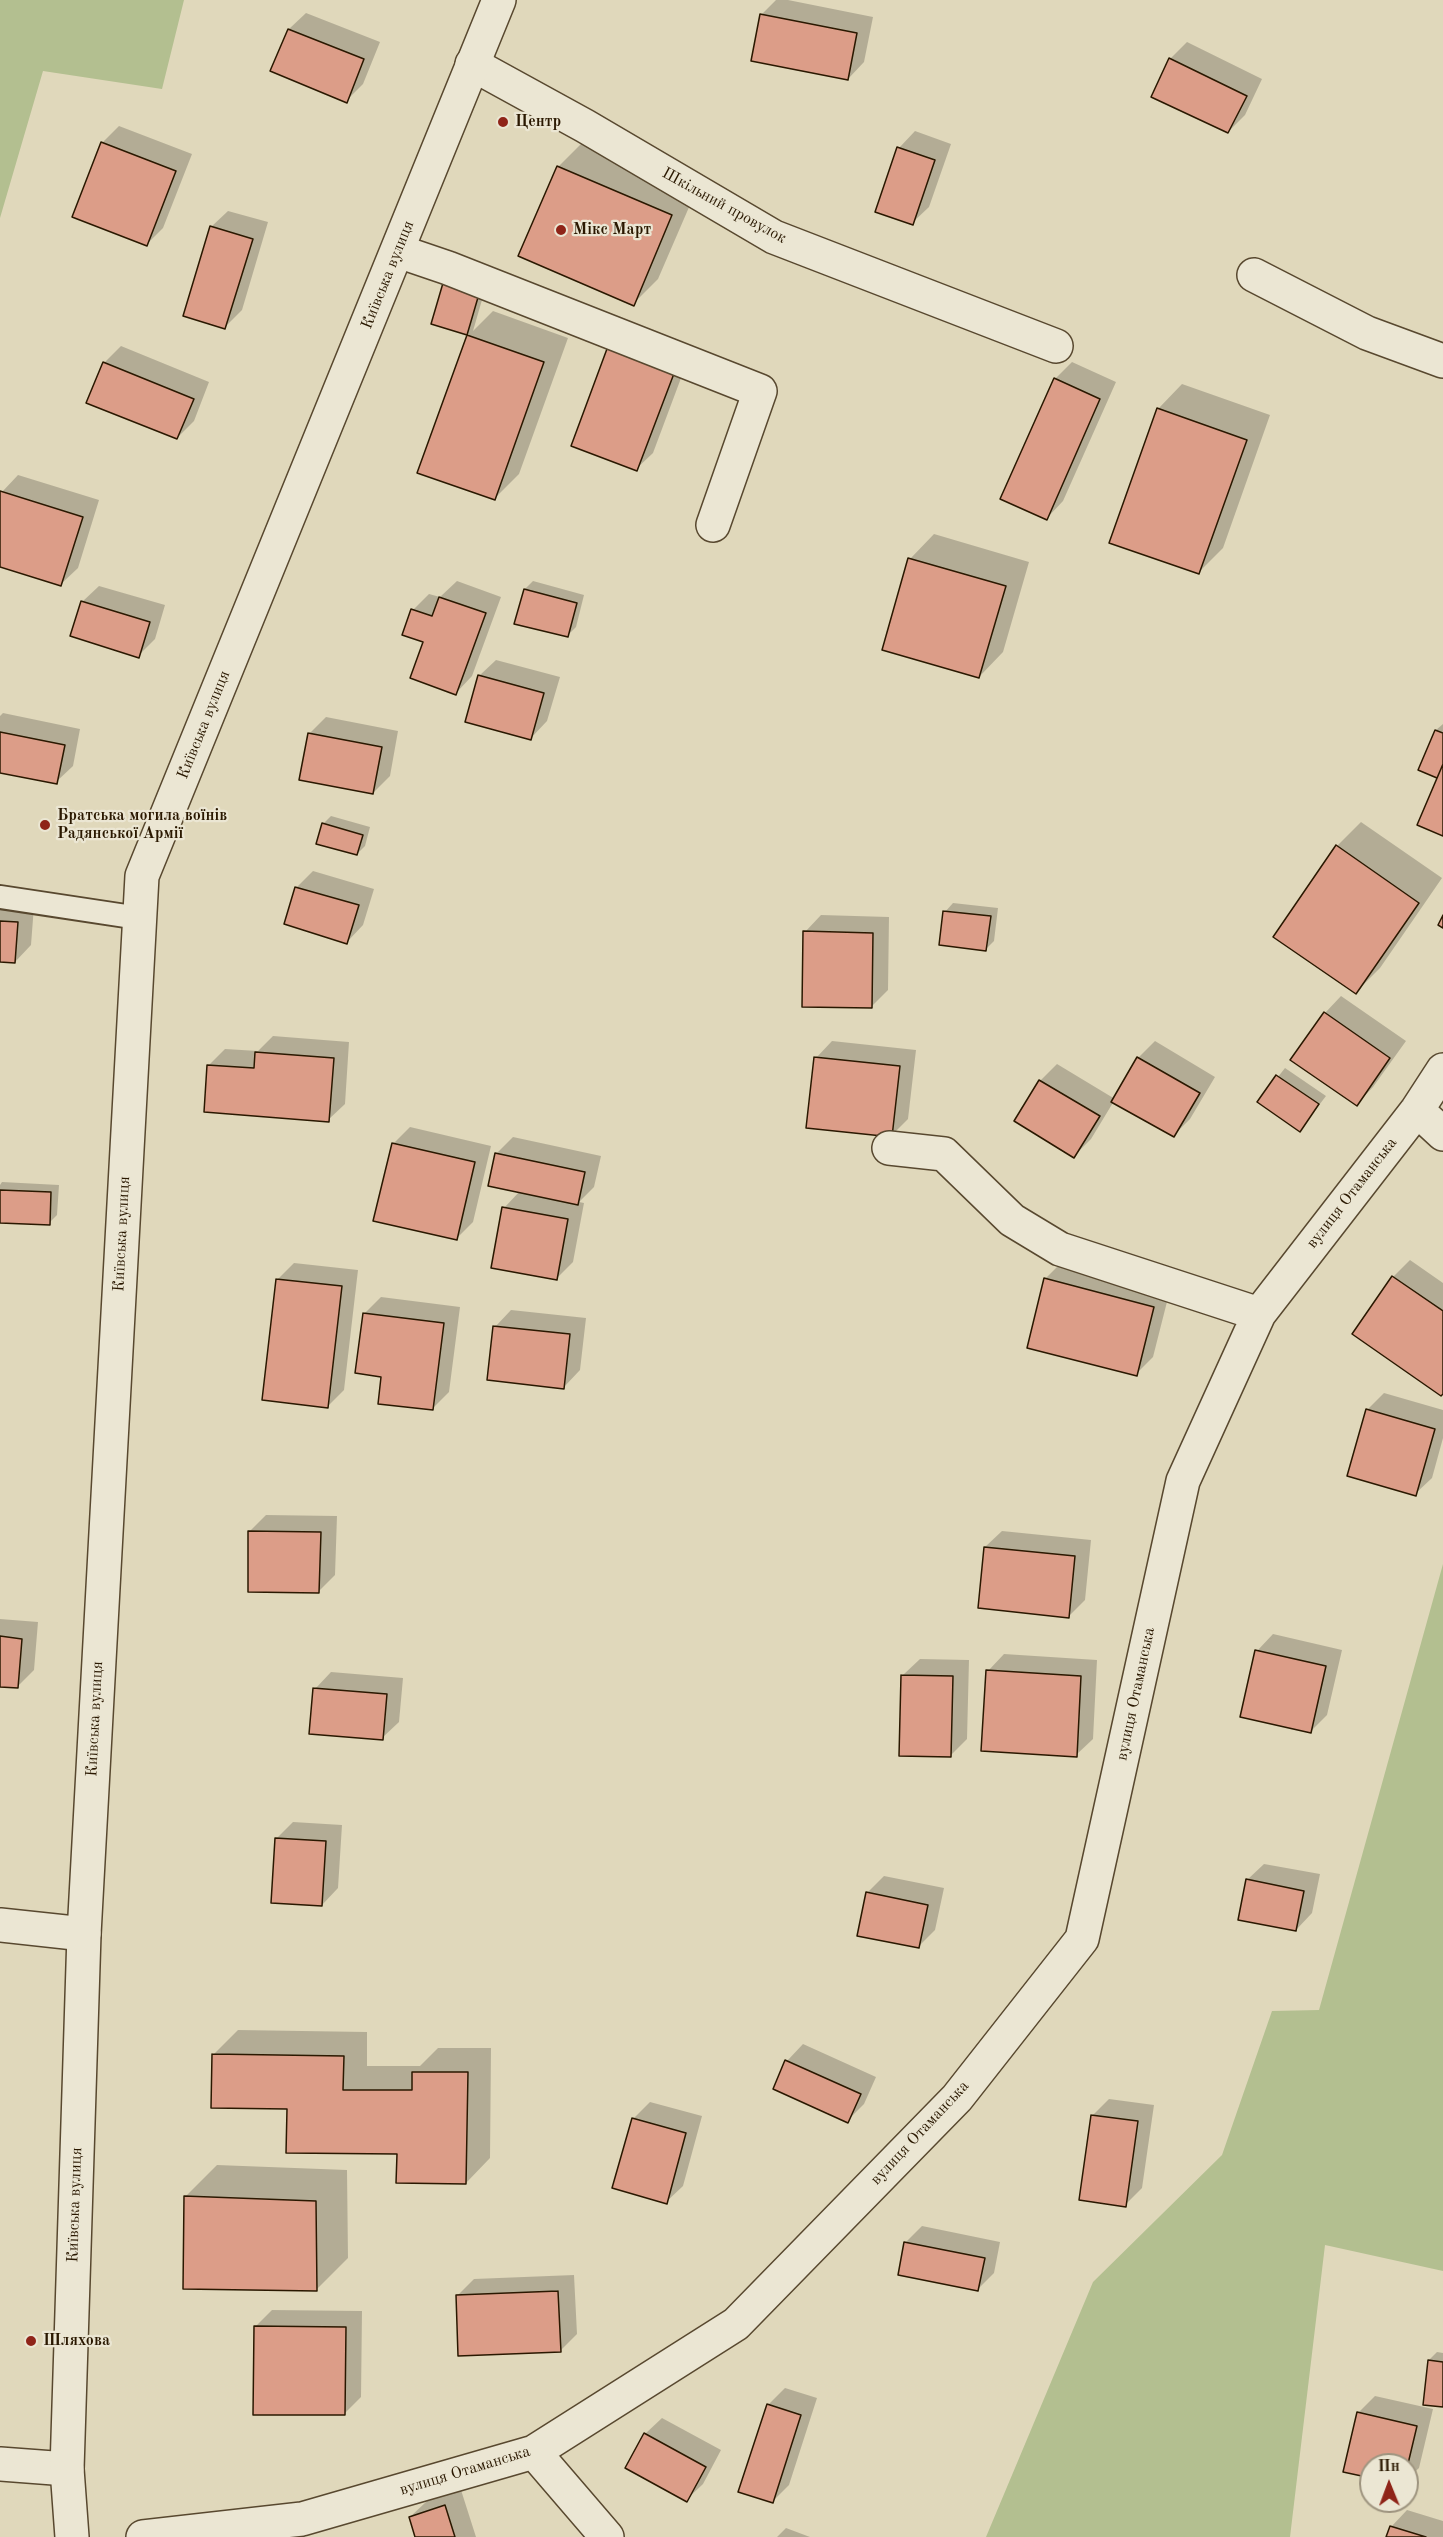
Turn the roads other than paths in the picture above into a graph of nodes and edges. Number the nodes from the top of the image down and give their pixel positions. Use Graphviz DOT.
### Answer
graph roads {
  1 [pos="499,0"];
  2 [pos="472,64"];
  3 [pos="398,251"];
  4 [pos="1254,275"];
  5 [pos="1056,346"];
  6 [pos="1443,362"];
  7 [pos="713,525"];
  8 [pos="0,897"];
  9 [pos="139,918"];
  10 [pos="1443,1070"];
  11 [pos="1417,1110"];
  12 [pos="1443,1134"];
  13 [pos="889,1148"];
  14 [pos="1259,1314"];
  15 [pos="0,1925"];
  16 [pos="84,1934"];
  17 [pos="534,2452"];
  18 [pos="0,2464"];
  19 [pos="68,2469"];
  20 [pos="72,2537"];
  21 [pos="143,2537"];
  22 [pos="607,2537"];
  1 -- 2 [label="street, Київська вулиця"];
  2 -- 3 [label="street, Київська вулиця"];
  2 -- 5 [label="street, Шкільний провулок"];
  3 -- 7 [label="street"];
  3 -- 9 [label="street, Київська вулиця"];
  4 -- 6 [label="street"];
  8 -- 9 [label="lane"];
  9 -- 16 [label="street, Київська вулиця"];
  10 -- 11 [label="street, вулиця Отаманська"];
  11 -- 12 [label="street"];
  11 -- 14 [label="street, вулиця Отаманська"];
  13 -- 14 [label="street"];
  14 -- 17 [label="street, вулиця Отаманська"];
  15 -- 16 [label="street"];
  16 -- 19 [label="street, Київська вулиця"];
  17 -- 21 [label="street, вулиця Отаманська"];
  17 -- 22 [label="street"];
  18 -- 19 [label="street"];
  19 -- 20 [label="street, Київська вулиця"];
}
